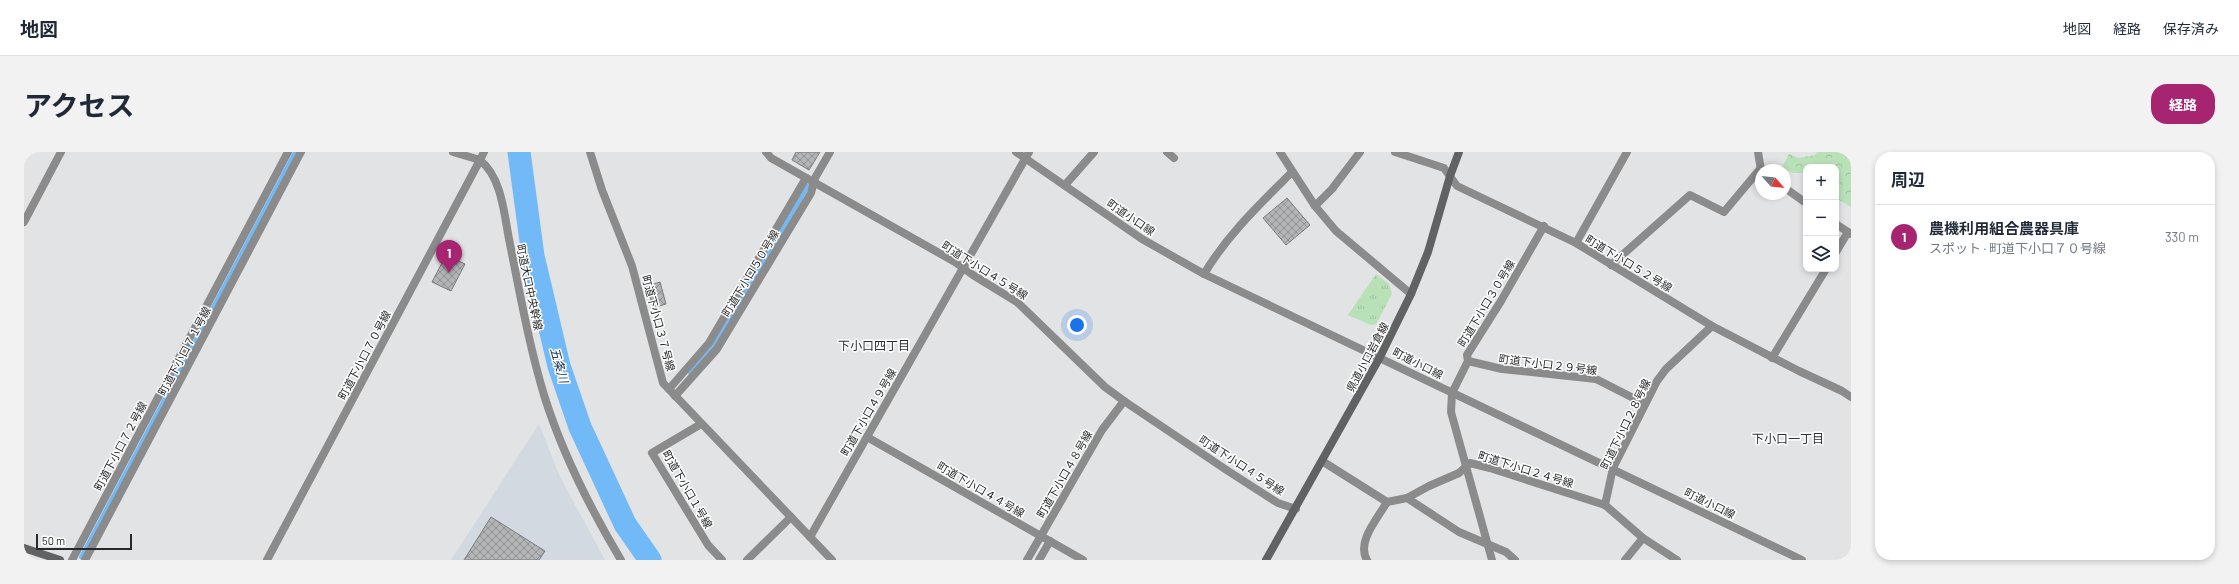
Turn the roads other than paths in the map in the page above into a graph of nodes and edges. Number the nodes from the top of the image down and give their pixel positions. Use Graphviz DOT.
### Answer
graph roads {
  1 [pos="61,152"];
  2 [pos="288,152"];
  3 [pos="302,152"];
  4 [pos="454,152"];
  5 [pos="484,152"];
  6 [pos="590,152"];
  7 [pos="766,152"];
  8 [pos="830,152"];
  9 [pos="1016,152"];
  10 [pos="1094,152"];
  11 [pos="1280,152"];
  12 [pos="1360,152"];
  13 [pos="1395,152"];
  14 [pos="1459,152"];
  15 [pos="1627,152"];
  16 [pos="1758,152"];
  17 [pos="1028,155"];
  18 [pos="480,160"];
  19 [pos="1759,164"];
  20 [pos="1292,172"];
  21 [pos="1450,176"];
  22 [pos="1755,176"];
  23 [pos="806,178"];
  24 [pos="815,183"];
  25 [pos="1065,185"];
  26 [pos="1791,192"];
  27 [pos="1803,201"];
  28 [pos="1315,206"];
  29 [pos="24,222"];
  30 [pos="1544,226"];
  31 [pos="1839,226"];
  32 [pos="1849,233"];
  33 [pos="1576,243"];
  34 [pos="1839,248"];
  35 [pos="1611,265"];
  36 [pos="963,268"];
  37 [pos="1824,272"];
  38 [pos="1204,274"];
  39 [pos="1411,294"];
  40 [pos="1712,326"];
  41 [pos="1380,356"];
  42 [pos="1772,358"];
  43 [pos="1468,361"];
  44 [pos="669,389"];
  45 [pos="1452,393"];
  46 [pos="675,396"];
  47 [pos="1851,397"];
  48 [pos="1124,402"];
  49 [pos="1645,404"];
  50 [pos="701,424"];
  51 [pos="867,437"];
  52 [pos="1322,461"];
  53 [pos="1466,468"];
  54 [pos="1613,468"];
  55 [pos="1407,498"];
  56 [pos="1387,502"];
  57 [pos="1605,505"];
  58 [pos="1296,509"];
  59 [pos="791,517"];
  60 [pos="1041,536"];
  61 [pos="810,537"];
  62 [pos="1643,538"];
  63 [pos="1050,541"];
  64 [pos="1488,546"];
  65 [pos="24,548"];
  66 [pos="60,560"];
  67 [pos="72,560"];
  68 [pos="85,560"];
  69 [pos="268,560"];
  70 [pos="621,560"];
  71 [pos="722,560"];
  72 [pos="748,560"];
  73 [pos="832,560"];
  74 [pos="1027,560"];
  75 [pos="1039,560"];
  76 [pos="1083,560"];
  77 [pos="1266,560"];
  78 [pos="1367,560"];
  79 [pos="1492,560"];
  80 [pos="1515,560"];
  81 [pos="1625,560"];
  82 [pos="1677,560"];
  83 [pos="1802,560"];
  1 -- 29 [label="street"];
  2 -- 67 [label="street, 町道下小口７２号線"];
  3 -- 68 [label="street, 町道下小口７１号線"];
  4 -- 18 [label="street"];
  5 -- 18 [label="street"];
  6 -- 44 [label="street, 町道下小口３７号線"];
  7 -- 23 [label="street, 町道下小口４５号線"];
  8 -- 24 [label="street, 町道下小口５０号線"];
  9 -- 17 [label="street, 町道小口線"];
  10 -- 25 [label="street"];
  11 -- 20 [label="street"];
  12 -- 28 [label="street"];
  13 -- 21 [label="street, 町道下小口５２号線"];
  14 -- 21 [label="main road, 県道小口岩倉線"];
  15 -- 33 [label="street"];
  16 -- 19 [label="street"];
  17 -- 25 [label="street, 町道小口線"];
  17 -- 36 [label="street, 町道下小口４９号線"];
  18 -- 69 [label="street, 町道下小口７０号線"];
  18 -- 70 [label="street, 町道大口中央幹線"];
  20 -- 28 [label="street"];
  20 -- 38 [label="street"];
  21 -- 30 [label="street, 町道下小口５２号線"];
  21 -- 39 [label="main road, 県道小口岩倉線"];
  22 -- 35 [label="street"];
  23 -- 24 [label="street, 町道下小口４５号線"];
  23 -- 44 [label="street"];
  24 -- 36 [label="street, 町道下小口４５号線"];
  24 -- 46 [label="street, 町道下小口５０号線"];
  25 -- 38 [label="street, 町道小口線"];
  26 -- 27 [label="street"];
  28 -- 39 [label="street"];
  30 -- 33 [label="street, 町道下小口５２号線"];
  30 -- 43 [label="street, 町道下小口３０号線"];
  31 -- 32 [label="street"];
  32 -- 34 [label="street"];
  33 -- 35 [label="street, 町道下小口５２号線"];
  35 -- 40 [label="street, 町道下小口５２号線"];
  36 -- 48 [label="street, 町道下小口４５号線"];
  36 -- 51 [label="street, 町道下小口４９号線"];
  37 -- 42 [label="street"];
  38 -- 41 [label="street, 町道小口線"];
  39 -- 41 [label="main road, 県道小口岩倉線"];
  40 -- 42 [label="street, 町道下小口５２号線"];
  40 -- 49 [label="street, 町道下小口２８号線"];
  41 -- 45 [label="street, 町道小口線"];
  41 -- 52 [label="main road, 県道小口岩倉線"];
  42 -- 47 [label="street, 町道下小口５２号線"];
  43 -- 45 [label="street, 町道下小口３０号線"];
  43 -- 49 [label="street, 町道下小口２９号線"];
  44 -- 46 [label="street, 町道下小口３７号線"];
  45 -- 53 [label="street"];
  45 -- 54 [label="street, 町道小口線"];
  46 -- 50 [label="street, 町道下小口３７号線"];
  48 -- 58 [label="street, 町道下小口４５号線"];
  48 -- 60 [label="street, 町道下小口４８号線"];
  49 -- 54 [label="street, 町道下小口２８号線"];
  50 -- 59 [label="street, 町道下小口３７号線"];
  50 -- 71 [label="street, 町道下小口１号線"];
  51 -- 60 [label="street, 町道下小口４４号線"];
  51 -- 61 [label="street, 町道下小口４９号線"];
  52 -- 56 [label="street"];
  52 -- 58 [label="main road, 県道小口岩倉線"];
  53 -- 55 [label="street, 町道下小口２４号線"];
  53 -- 57 [label="street, 町道下小口２４号線"];
  53 -- 64 [label="street"];
  54 -- 57 [label="street, 町道下小口２８号線"];
  54 -- 83 [label="street, 町道小口線"];
  55 -- 56 [label="street, 町道下小口２４号線"];
  55 -- 64 [label="street"];
  56 -- 78 [label="street"];
  57 -- 62 [label="street, 町道下小口２４号線"];
  58 -- 77 [label="main road, 県道小口岩倉線"];
  59 -- 61 [label="street, 町道下小口３７号線"];
  59 -- 72 [label="street"];
  60 -- 63 [label="street, 町道下小口４４号線"];
  60 -- 74 [label="street, 町道下小口４８号線"];
  61 -- 73 [label="street, 町道下小口３７号線"];
  62 -- 81 [label="street"];
  62 -- 82 [label="street, 町道下小口２４号線"];
  63 -- 75 [label="street"];
  63 -- 76 [label="street, 町道下小口４４号線"];
  64 -- 79 [label="street"];
  64 -- 80 [label="street"];
  65 -- 66 [label="main road"];
}
